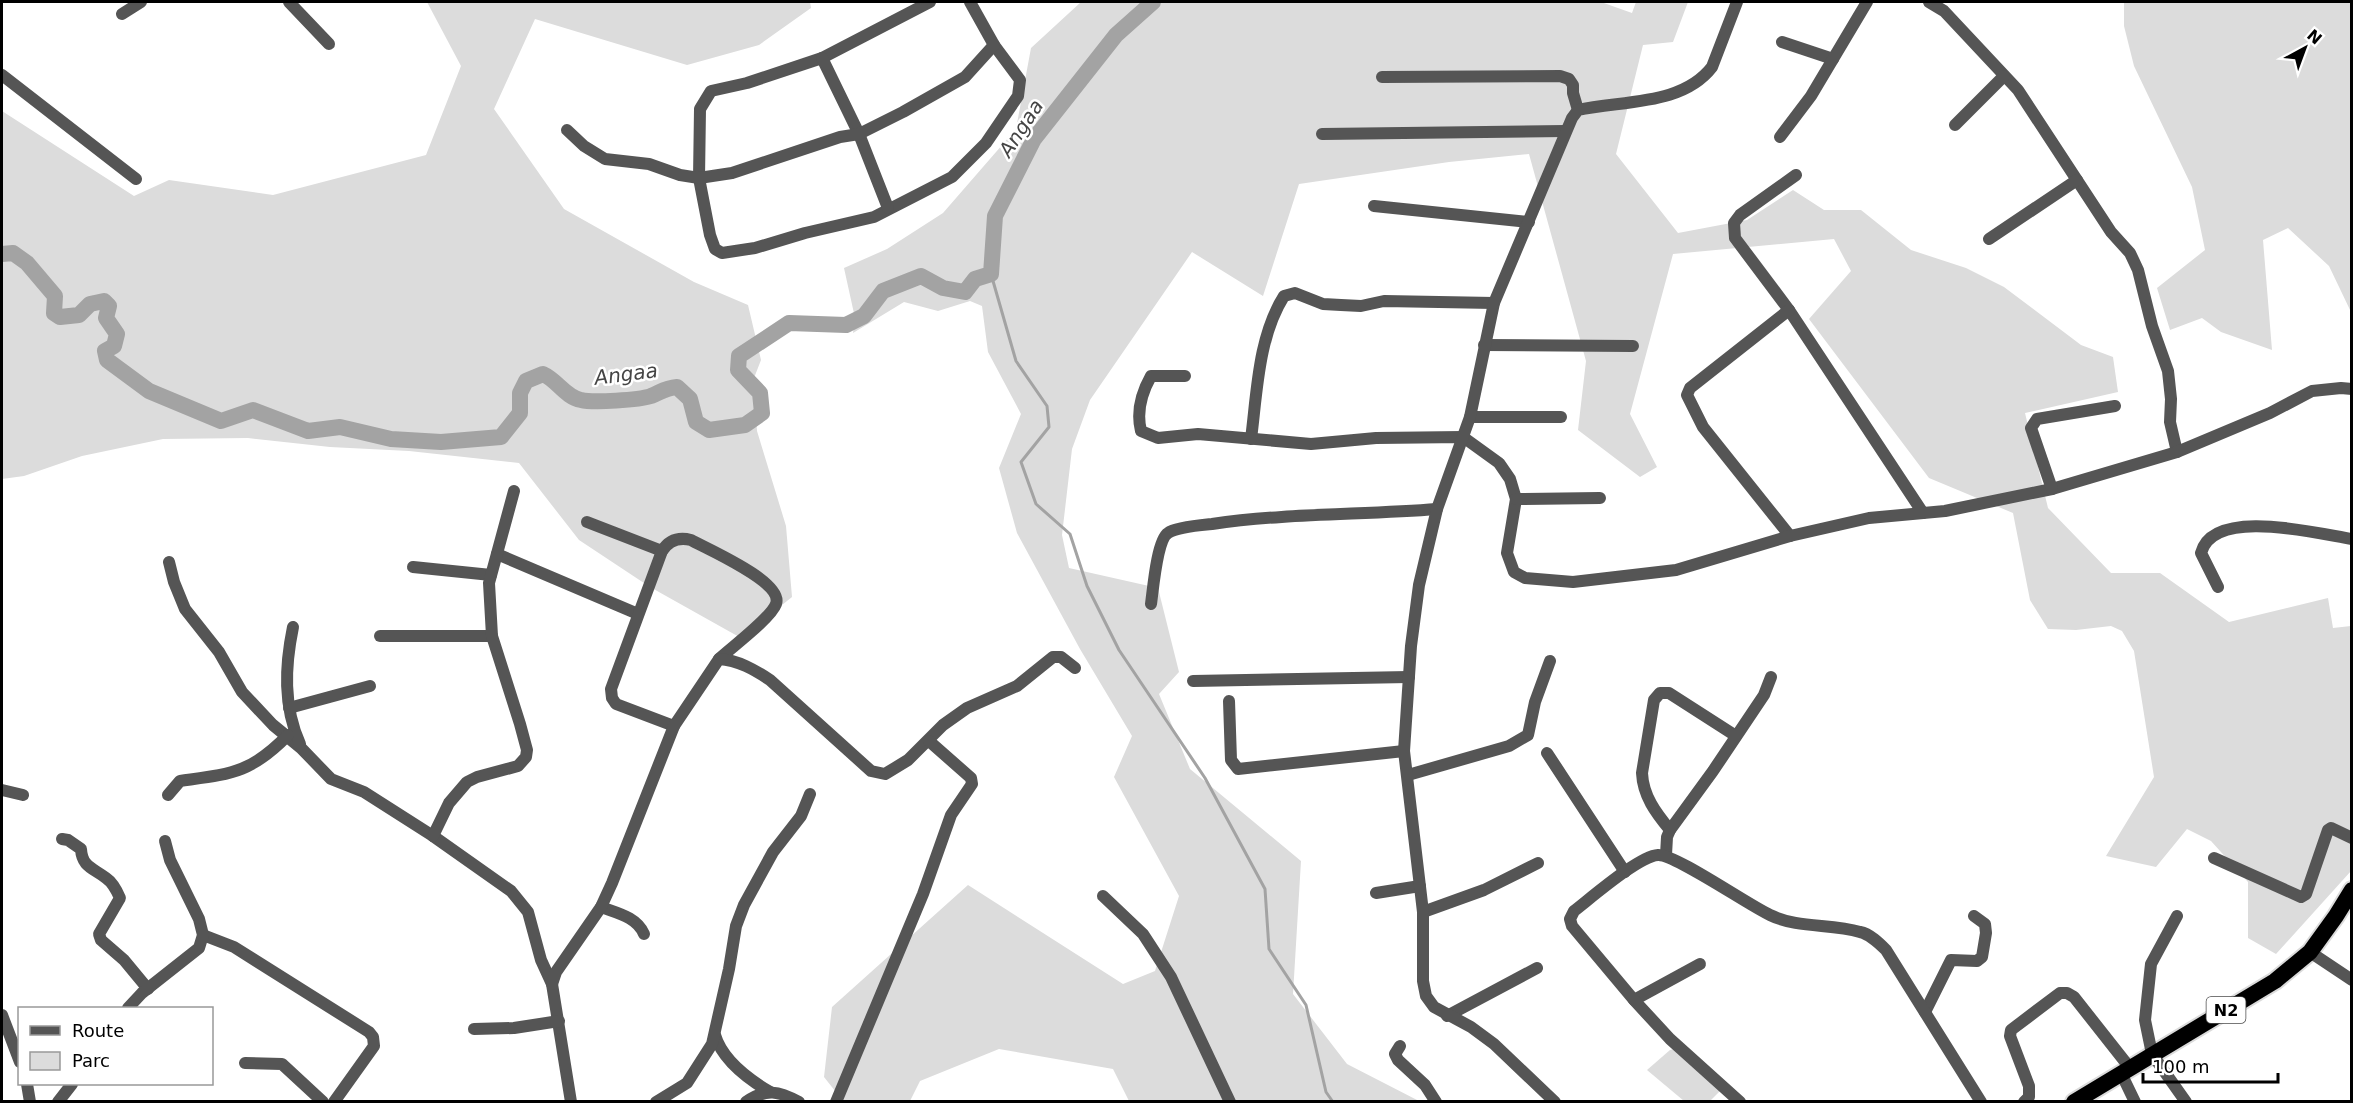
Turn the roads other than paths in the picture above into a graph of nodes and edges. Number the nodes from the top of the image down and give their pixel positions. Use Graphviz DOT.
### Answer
graph roads {
  1 [pos="141,2"];
  2 [pos="289,2"];
  3 [pos="930,2"];
  4 [pos="970,2"];
  5 [pos="1737,2"];
  6 [pos="1867,2"];
  7 [pos="1929,2"];
  8 [pos="122,14"];
  9 [pos="1782,42"];
  10 [pos="328,44"];
  11 [pos="994,45"];
  12 [pos="822,58"];
  13 [pos="1833,59"];
  14 [pos="2,75"];
  15 [pos="1382,76"];
  16 [pos="2004,76"];
  17 [pos="1578,110"];
  18 [pos="1955,125"];
  19 [pos="567,130"];
  20 [pos="1565,131"];
  21 [pos="859,134"];
  22 [pos="1322,134"];
  23 [pos="1780,137"];
  24 [pos="1796,176"];
  25 [pos="699,178"];
  26 [pos="136,179"];
  27 [pos="2077,180"];
  28 [pos="1374,206"];
  29 [pos="888,208"];
  30 [pos="1529,222"];
  31 [pos="1989,239"];
  32 [pos="1494,303"];
  33 [pos="1790,310"];
  34 [pos="1484,345"];
  35 [pos="1633,346"];
  36 [pos="1185,376"];
  37 [pos="2352,389"];
  38 [pos="2115,406"];
  39 [pos="1470,417"];
  40 [pos="1562,417"];
  41 [pos="1463,437"];
  42 [pos="1251,439"];
  43 [pos="2177,452"];
  44 [pos="2052,489"];
  45 [pos="514,491"];
  46 [pos="1600,498"];
  47 [pos="1515,499"];
  48 [pos="1437,509"];
  49 [pos="1923,513"];
  50 [pos="586,522"];
  51 [pos="1790,537"];
  52 [pos="2352,539"];
  53 [pos="662,551"];
  54 [pos="497,554"];
  55 [pos="168,562"];
  56 [pos="413,567"];
  57 [pos="491,574"];
  58 [pos="2218,587"];
  59 [pos="1151,604"];
  60 [pos="638,614"];
  61 [pos="293,627"];
  62 [pos="380,636"];
  63 [pos="492,636"];
  64 [pos="719,659"];
  65 [pos="1550,661"];
  66 [pos="1075,668"];
  67 [pos="1409,677"];
  68 [pos="1772,677"];
  69 [pos="1193,681"];
  70 [pos="370,686"];
  71 [pos="1229,701"];
  72 [pos="290,708"];
  73 [pos="674,726"];
  74 [pos="288,735"];
  75 [pos="1736,736"];
  76 [pos="929,741"];
  77 [pos="302,748"];
  78 [pos="1404,750"];
  79 [pos="1547,753"];
  80 [pos="1408,775"];
  81 [pos="2,790"];
  82 [pos="810,794"];
  83 [pos="23,795"];
  84 [pos="168,795"];
  85 [pos="1670,830"];
  86 [pos="433,836"];
  87 [pos="2352,838"];
  88 [pos="62,839"];
  89 [pos="165,841"];
  90 [pos="1666,855"];
  91 [pos="2214,858"];
  92 [pos="1538,862"];
  93 [pos="1625,872"];
  94 [pos="1420,886"];
  95 [pos="2352,890"];
  96 [pos="1376,893"];
  97 [pos="1103,896"];
  98 [pos="601,907"];
  99 [pos="1423,912"];
  100 [pos="1974,916"];
  101 [pos="2177,916"];
  102 [pos="644,934"];
  103 [pos="203,935"];
  104 [pos="2310,952"];
  105 [pos="1700,964"];
  106 [pos="1537,968"];
  107 [pos="2352,980"];
  108 [pos="552,984"];
  109 [pos="148,989"];
  110 [pos="1634,1000"];
  111 [pos="129,1007"];
  112 [pos="1925,1012"];
  113 [pos="2,1015"];
  114 [pos="1447,1016"];
  115 [pos="559,1021"];
  116 [pos="474,1029"];
  117 [pos="715,1035"];
  118 [pos="1401,1046"];
  119 [pos="2152,1054"];
  120 [pos="18,1057"];
  121 [pos="245,1063"];
  122 [pos="2125,1071"];
  123 [pos="27,1085"];
  124 [pos="70,1085"];
  125 [pos="770,1092"];
  126 [pos="30,1101"];
  127 [pos="58,1101"];
  128 [pos="322,1101"];
  129 [pos="334,1101"];
  130 [pos="571,1101"];
  131 [pos="656,1101"];
  132 [pos="747,1101"];
  133 [pos="799,1101"];
  134 [pos="836,1101"];
  135 [pos="1230,1101"];
  136 [pos="1436,1101"];
  137 [pos="1555,1101"];
  138 [pos="1740,1101"];
  139 [pos="1981,1101"];
  140 [pos="2024,1101"];
  141 [pos="2074,1101"];
  142 [pos="2135,1101"];
  143 [pos="2186,1101"];
  1 -- 8 [label="street"];
  2 -- 10 [label="street"];
  3 -- 12 [label="street"];
  4 -- 11 [label="street"];
  5 -- 17 [label="street"];
  6 -- 13 [label="street"];
  7 -- 16 [label="street"];
  9 -- 13 [label="street"];
  11 -- 21 [label="street"];
  11 -- 29 [label="street"];
  12 -- 21 [label="street"];
  12 -- 25 [label="street"];
  13 -- 23 [label="street"];
  14 -- 26 [label="street"];
  15 -- 17 [label="street"];
  16 -- 18 [label="street"];
  16 -- 27 [label="street"];
  17 -- 20 [label="street"];
  19 -- 25 [label="street"];
  20 -- 22 [label="street"];
  20 -- 30 [label="street"];
  21 -- 25 [label="street"];
  21 -- 29 [label="street"];
  24 -- 33 [label="street"];
  25 -- 29 [label="street"];
  27 -- 31 [label="street"];
  27 -- 43 [label="street"];
  28 -- 30 [label="street"];
  30 -- 32 [label="street"];
  32 -- 34 [label="street"];
  32 -- 42 [label="street"];
  33 -- 49 [label="street"];
  33 -- 51 [label="street"];
  34 -- 35 [label="street"];
  34 -- 39 [label="street"];
  36 -- 42 [label="street"];
  37 -- 43 [label="street"];
  38 -- 44 [label="street"];
  39 -- 40 [label="street"];
  39 -- 41 [label="street"];
  41 -- 42 [label="street"];
  41 -- 47 [label="street"];
  41 -- 48 [label="street"];
  43 -- 44 [label="street"];
  44 -- 49 [label="street"];
  45 -- 54 [label="street"];
  46 -- 47 [label="street"];
  47 -- 51 [label="street"];
  48 -- 59 [label="street"];
  48 -- 67 [label="street"];
  49 -- 51 [label="street"];
  50 -- 53 [label="street"];
  52 -- 58 [label="street"];
  53 -- 60 [label="street"];
  53 -- 64 [label="street"];
  54 -- 57 [label="street"];
  54 -- 60 [label="street"];
  55 -- 74 [label="street"];
  56 -- 57 [label="street"];
  57 -- 63 [label="street"];
  60 -- 73 [label="street"];
  61 -- 72 [label="street"];
  62 -- 63 [label="street"];
  63 -- 86 [label="street"];
  64 -- 73 [label="street"];
  64 -- 76 [label="street"];
  65 -- 80 [label="street"];
  66 -- 76 [label="street"];
  67 -- 69 [label="street"];
  67 -- 78 [label="street"];
  68 -- 75 [label="street"];
  70 -- 72 [label="street"];
  71 -- 78 [label="street"];
  72 -- 77 [label="street"];
  73 -- 98 [label="street"];
  74 -- 77 [label="street"];
  74 -- 84 [label="street"];
  75 -- 85 [label="street"];
  75 -- 85 [label="street"];
  76 -- 134 [label="street"];
  77 -- 86 [label="street"];
  78 -- 80 [label="street"];
  79 -- 93 [label="street"];
  80 -- 94 [label="street"];
  81 -- 83 [label="street"];
  82 -- 117 [label="street"];
  85 -- 90 [label="street"];
  86 -- 108 [label="street"];
  87 -- 91 [label="street"];
  88 -- 109 [label="street"];
  89 -- 103 [label="street"];
  90 -- 93 [label="street"];
  90 -- 112 [label="street"];
  92 -- 99 [label="street"];
  93 -- 110 [label="street"];
  94 -- 96 [label="street"];
  94 -- 99 [label="street"];
  95 -- 104 [label="highway, N2"];
  97 -- 135 [label="street"];
  98 -- 102 [label="street"];
  98 -- 108 [label="street"];
  99 -- 114 [label="street"];
  100 -- 112 [label="street"];
  101 -- 119 [label="street"];
  103 -- 109 [label="street"];
  103 -- 129 [label="street"];
  104 -- 107 [label="street"];
  104 -- 119 [label="highway, N2"];
  105 -- 110 [label="street"];
  106 -- 114 [label="street"];
  108 -- 115 [label="street"];
  109 -- 111 [label="street"];
  110 -- 138 [label="street"];
  112 -- 139 [label="street"];
  113 -- 120 [label="street"];
  114 -- 137 [label="street"];
  115 -- 116 [label="street"];
  115 -- 130 [label="street"];
  117 -- 125 [label="street"];
  117 -- 131 [label="street"];
  118 -- 136 [label="street"];
  119 -- 122 [label="highway, N2"];
  119 -- 143 [label="street"];
  121 -- 128 [label="street"];
  122 -- 140 [label="street"];
  122 -- 141 [label="highway, N2"];
  122 -- 142 [label="street"];
  123 -- 126 [label="street"];
  124 -- 127 [label="street"];
  125 -- 132 [label="street"];
  125 -- 133 [label="street"];
}
